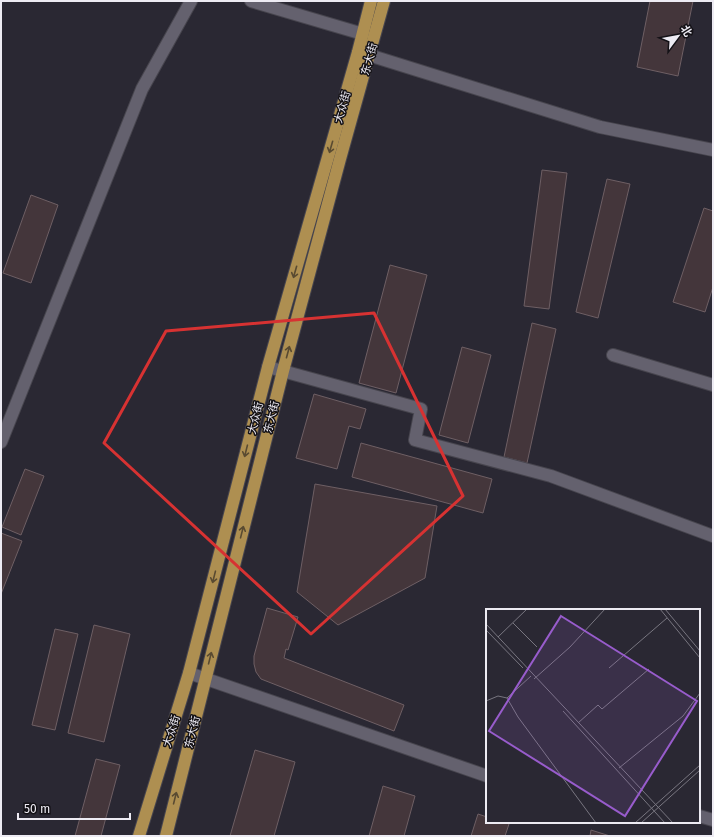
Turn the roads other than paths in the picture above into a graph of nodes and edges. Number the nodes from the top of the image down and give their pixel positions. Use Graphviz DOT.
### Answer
graph roads {
  1 [pos="191,1"];
  2 [pos="251,1"];
  3 [pos="371,1"];
  4 [pos="384,1"];
  5 [pos="363,34"];
  6 [pos="364,54"];
  7 [pos="713,150"];
  8 [pos="613,355"];
  9 [pos="268,367"];
  10 [pos="283,371"];
  11 [pos="713,385"];
  12 [pos="1,442"];
  13 [pos="713,536"];
  14 [pos="189,674"];
  15 [pos="205,678"];
  16 [pos="486,776"];
  17 [pos="700,816"];
  18 [pos="713,820"];
  19 [pos="139,836"];
  20 [pos="166,836"];
  1 -- 12 [label="street"];
  2 -- 5 [label="street"];
  3 -- 5 [label="main road, 大众街"];
  4 -- 6 [label="main road, 东大街"];
  5 -- 6 [label="main road, 大众街"];
  6 -- 7 [label="street"];
  6 -- 9 [label="main road, 大众街, one-way"];
  10 -- 6 [label="main road, 东大街, one-way"];
  8 -- 11 [label="street"];
  9 -- 10 [label="street"];
  9 -- 14 [label="main road, 大众街, one-way"];
  10 -- 13 [label="street"];
  15 -- 10 [label="main road, 东大街, one-way"];
  14 -- 15 [label="street"];
  14 -- 19 [label="main road, 大众街"];
  15 -- 16 [label="street"];
  20 -- 15 [label="main road, 东大街, one-way"];
  17 -- 18 [label="street"];
}
